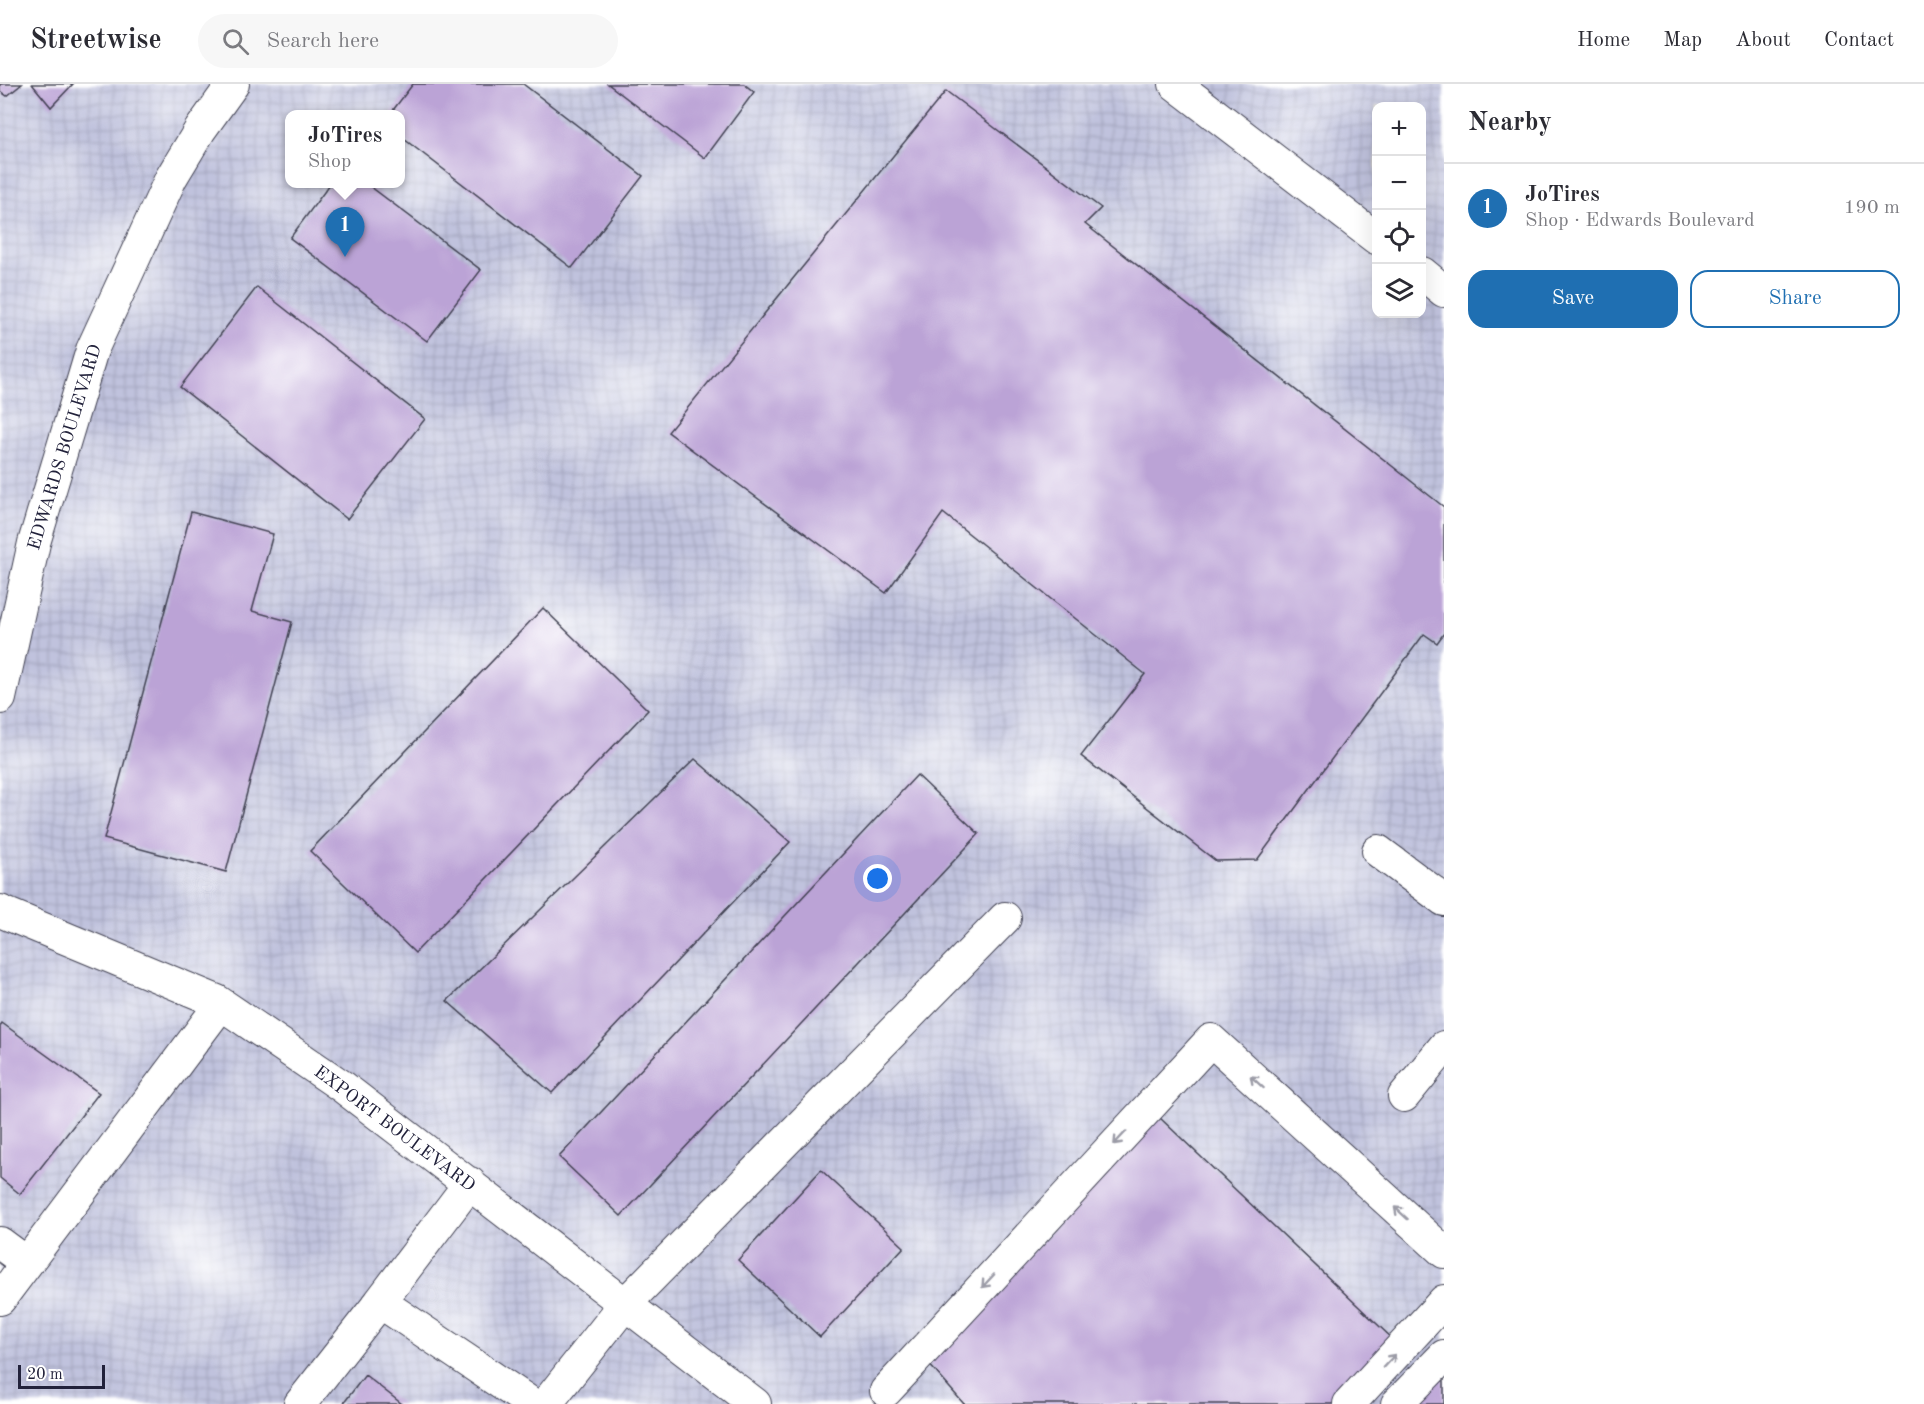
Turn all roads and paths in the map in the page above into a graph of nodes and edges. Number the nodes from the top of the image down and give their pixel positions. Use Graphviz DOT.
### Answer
graph roads {
  1 [pos="233,84"];
  2 [pos="1175,84"];
  3 [pos="1372,234"];
  4 [pos="1426,276"];
  5 [pos="1444,291"];
  6 [pos="0,698"];
  7 [pos="1378,851"];
  8 [pos="1444,900"];
  9 [pos="0,912"];
  10 [pos="1005,918"];
  11 [pos="221,1004"];
  12 [pos="1444,1047"];
  13 [pos="1404,1096"];
  14 [pos="470,1183"];
  15 [pos="0,1243"];
  16 [pos="1444,1252"];
  17 [pos="27,1263"];
  18 [pos="0,1299"];
  19 [pos="1444,1301"];
  20 [pos="380,1302"];
  21 [pos="625,1304"];
  22 [pos="1444,1356"];
  23 [pos="886,1391"];
  24 [pos="300,1404"];
  25 [pos="532,1404"];
  26 [pos="546,1404"];
  27 [pos="755,1404"];
  28 [pos="1349,1404"];
  29 [pos="1397,1404"];
  1 -- 6 [label="street, EDWARDS BOULEVARD"];
  2 -- 3 [label="street"];
  4 -- 5 [label="street"];
  7 -- 8 [label="street"];
  9 -- 11 [label="street, EXPORT BOULEVARD"];
  10 -- 21 [label="street"];
  11 -- 14 [label="street, EXPORT BOULEVARD"];
  11 -- 17 [label="street"];
  12 -- 13 [label="street"];
  14 -- 20 [label="street"];
  14 -- 21 [label="street, EXPORT BOULEVARD"];
  15 -- 17 [label="street"];
  16 -- 23 [label="street, one-way"];
  17 -- 18 [label="street"];
  28 -- 19 [label="street, one-way"];
  20 -- 24 [label="street"];
  20 -- 25 [label="street"];
  21 -- 26 [label="street"];
  21 -- 27 [label="street, EXPORT BOULEVARD"];
  22 -- 29 [label="street"];
}
